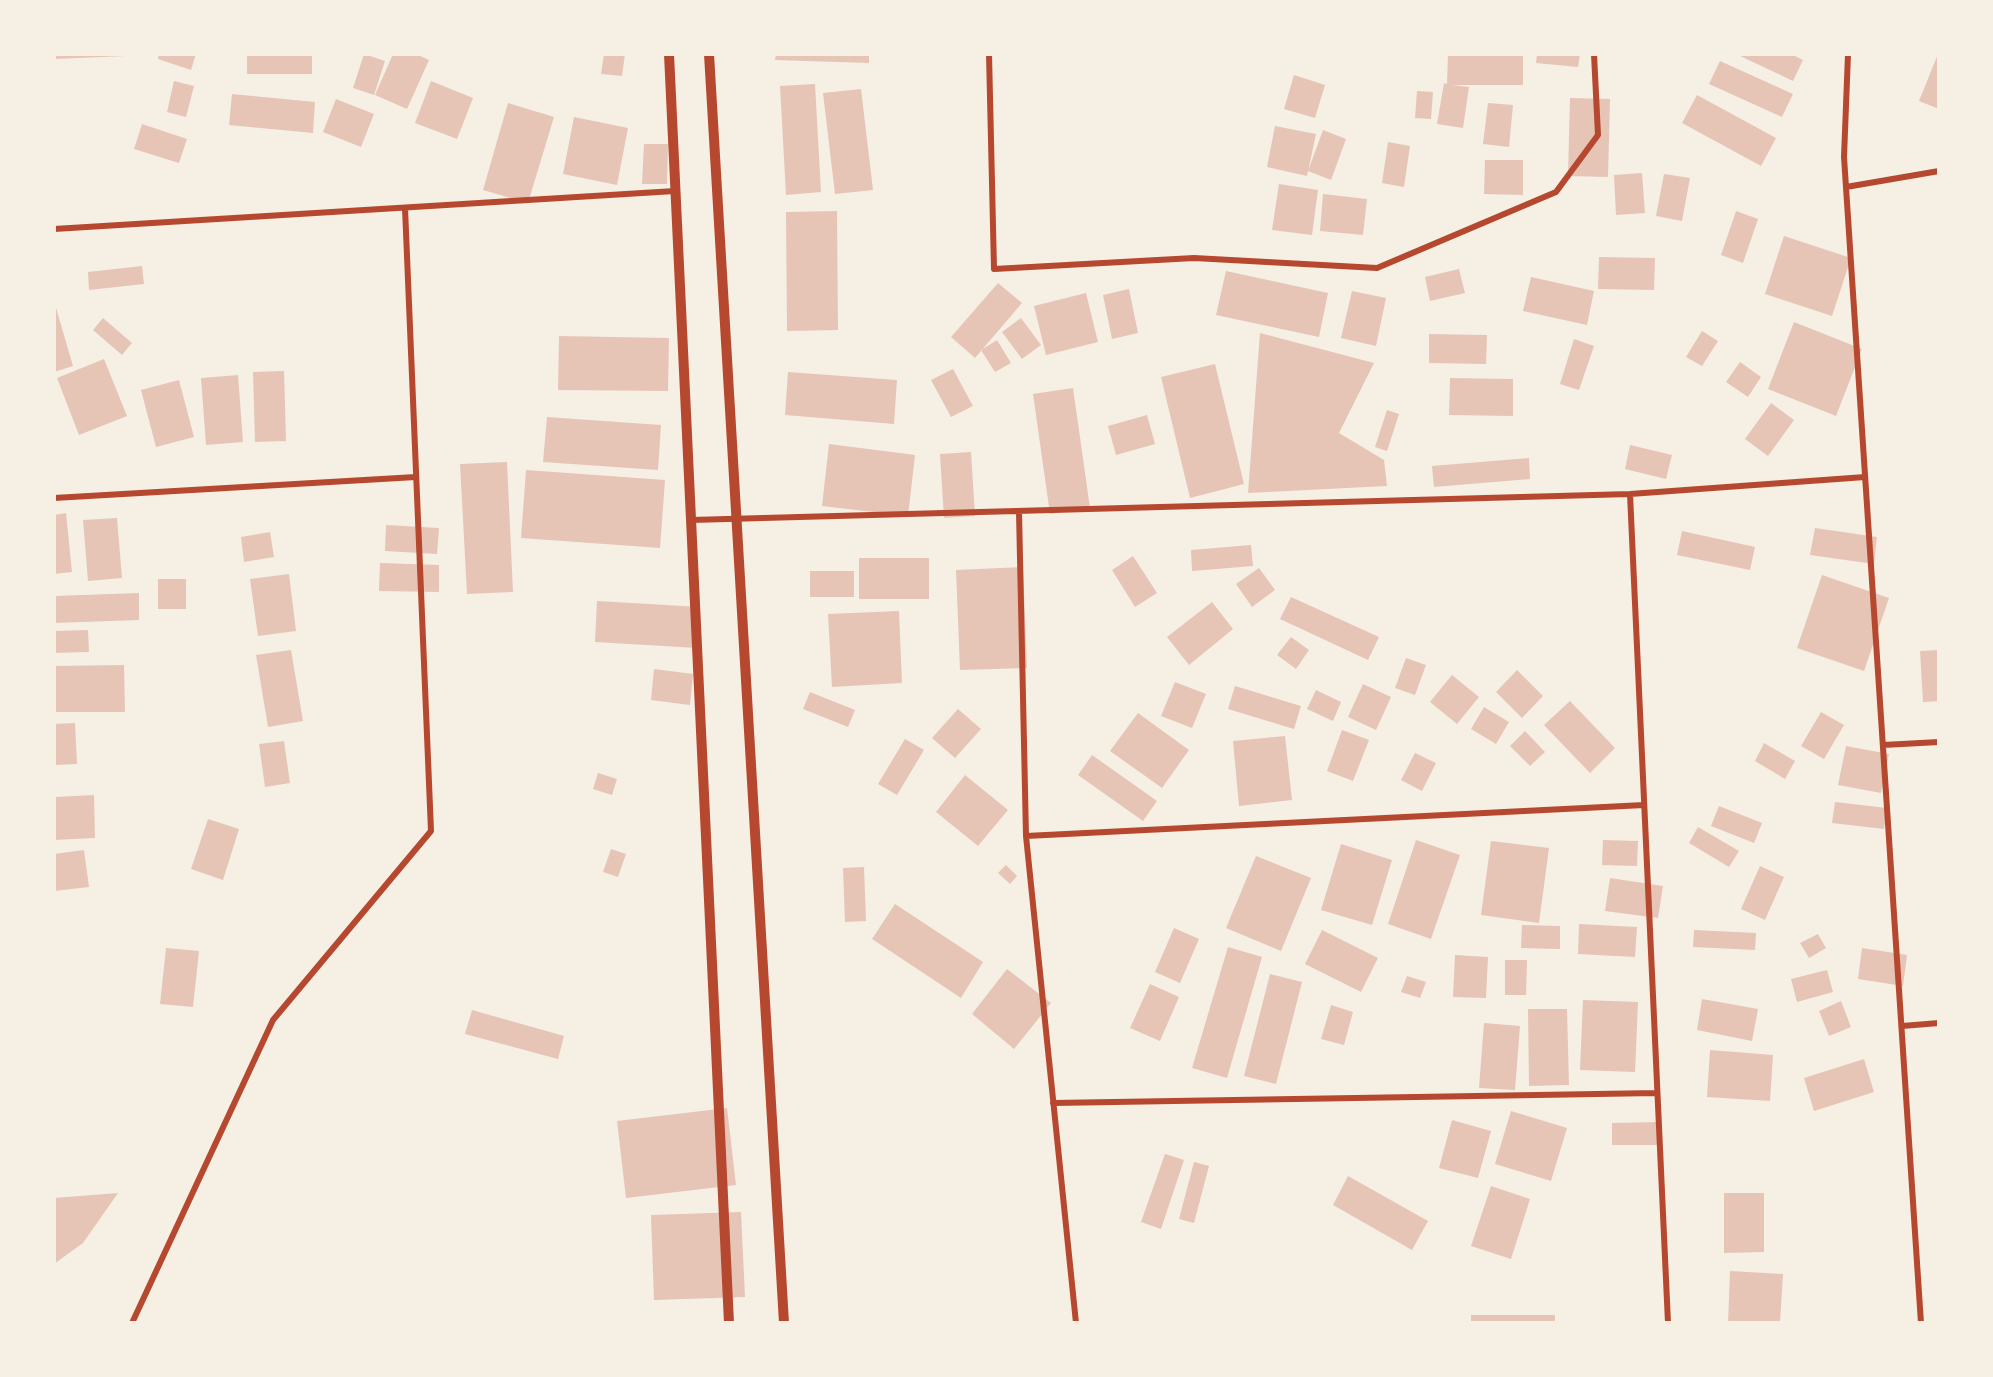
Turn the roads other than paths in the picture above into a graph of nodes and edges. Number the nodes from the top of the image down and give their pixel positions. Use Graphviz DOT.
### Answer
graph roads {
  1 [pos="669,54"];
  2 [pos="709,54"];
  3 [pos="989,54"];
  4 [pos="1594,54"];
  5 [pos="1848,54"];
  6 [pos="1939,171"];
  7 [pos="1846,187"];
  8 [pos="675,191"];
  9 [pos="405,208"];
  10 [pos="54,229"];
  11 [pos="416,477"];
  12 [pos="1865,477"];
  13 [pos="1630,494"];
  14 [pos="54,498"];
  15 [pos="1019,512"];
  16 [pos="738,518"];
  17 [pos="690,520"];
  18 [pos="1939,742"];
  19 [pos="1883,745"];
  20 [pos="1644,805"];
  21 [pos="1026,836"];
  22 [pos="1939,1023"];
  23 [pos="1902,1026"];
  24 [pos="1657,1093"];
  25 [pos="1053,1102"];
  26 [pos="132,1323"];
  27 [pos="729,1323"];
  28 [pos="784,1323"];
  29 [pos="1076,1323"];
  30 [pos="1668,1323"];
  31 [pos="1921,1323"];
  1 -- 8 [label="street"];
  2 -- 16 [label="street"];
  3 -- 4 [label="street"];
  5 -- 7 [label="street"];
  6 -- 7 [label="street"];
  7 -- 12 [label="street"];
  8 -- 9 [label="street"];
  8 -- 17 [label="street"];
  9 -- 10 [label="street"];
  9 -- 11 [label="street"];
  11 -- 14 [label="street"];
  11 -- 26 [label="street"];
  12 -- 13 [label="street"];
  12 -- 19 [label="street"];
  13 -- 15 [label="street"];
  13 -- 20 [label="street"];
  15 -- 16 [label="street"];
  15 -- 21 [label="street"];
  16 -- 17 [label="street"];
  16 -- 28 [label="street"];
  17 -- 27 [label="street"];
  18 -- 19 [label="street"];
  19 -- 23 [label="street"];
  20 -- 21 [label="street"];
  20 -- 24 [label="street"];
  21 -- 25 [label="street"];
  22 -- 23 [label="street"];
  23 -- 31 [label="street"];
  24 -- 25 [label="street"];
  24 -- 30 [label="street"];
  25 -- 29 [label="street"];
}
